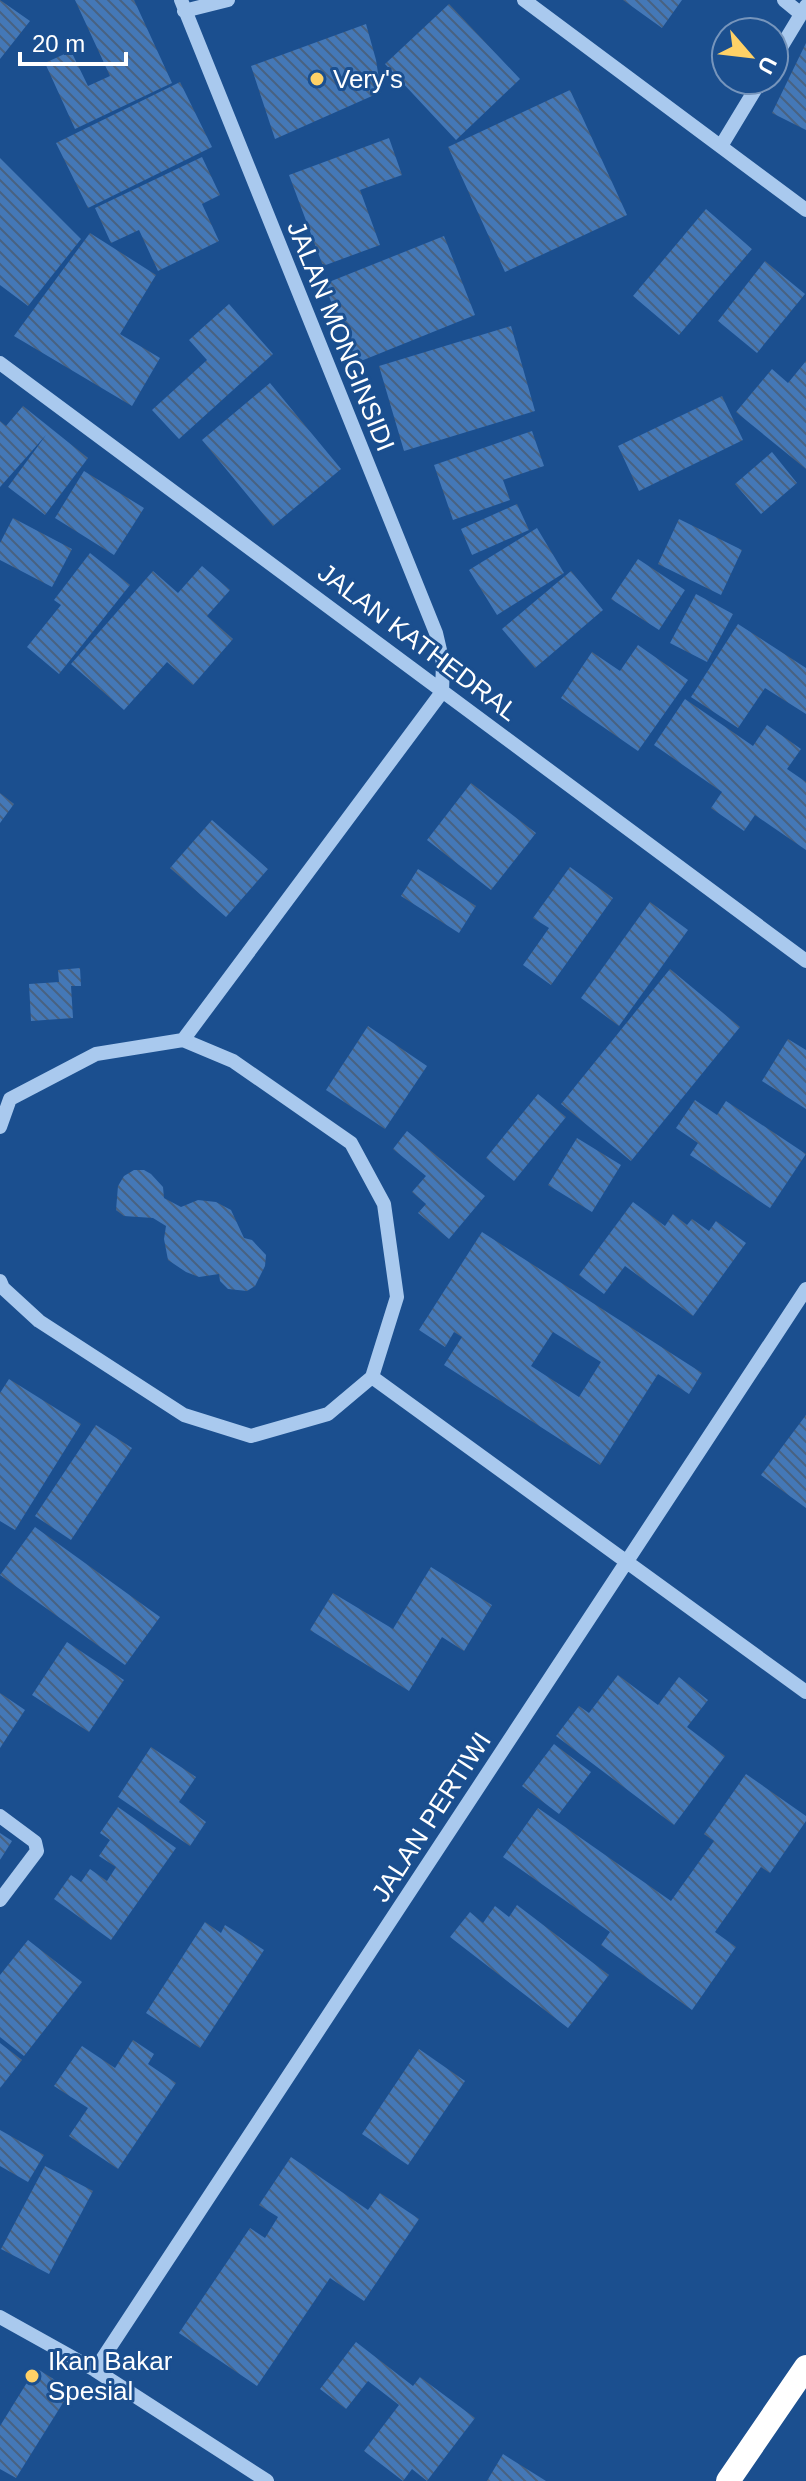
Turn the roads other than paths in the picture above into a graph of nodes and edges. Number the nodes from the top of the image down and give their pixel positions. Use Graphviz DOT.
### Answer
graph roads {
  1 [pos="228,0"];
  2 [pos="524,0"];
  3 [pos="784,0"];
  4 [pos="183,6"];
  5 [pos="804,10"];
  6 [pos="790,33"];
  7 [pos="751,96"];
  8 [pos="721,146"];
  9 [pos="806,210"];
  10 [pos="0,363"];
  11 [pos="442,692"];
  12 [pos="806,961"];
  13 [pos="183,1040"];
  14 [pos="5,1096"];
  15 [pos="0,1127"];
  16 [pos="1,1287"];
  17 [pos="806,1289"];
  18 [pos="372,1377"];
  19 [pos="628,1563"];
  20 [pos="806,1692"];
  21 [pos="0,1816"];
  22 [pos="0,1900"];
  23 [pos="0,2317"];
  24 [pos="806,2367"];
  25 [pos="95,2370"];
  26 [pos="267,2481"];
  27 [pos="728,2481"];
  1 -- 4 [label="street"];
  2 -- 8 [label="street"];
  3 -- 5 [label="street"];
  4 -- 11 [label="street, JALAN MONGINSIDI"];
  5 -- 6 [label="street"];
  7 -- 8 [label="street"];
  8 -- 9 [label="street"];
  10 -- 11 [label="street, JALAN KATHEDRAL"];
  11 -- 12 [label="street, JALAN KATHEDRAL"];
  11 -- 13 [label="street"];
  13 -- 14 [label="street"];
  13 -- 18 [label="street"];
  14 -- 15 [label="street"];
  16 -- 18 [label="street"];
  17 -- 19 [label="street, JALAN PERTIWI"];
  18 -- 19 [label="street"];
  19 -- 20 [label="street"];
  19 -- 25 [label="street, JALAN PERTIWI"];
  21 -- 22 [label="street"];
  23 -- 25 [label="street"];
  24 -- 27 [label="highway"];
  25 -- 26 [label="street"];
}
